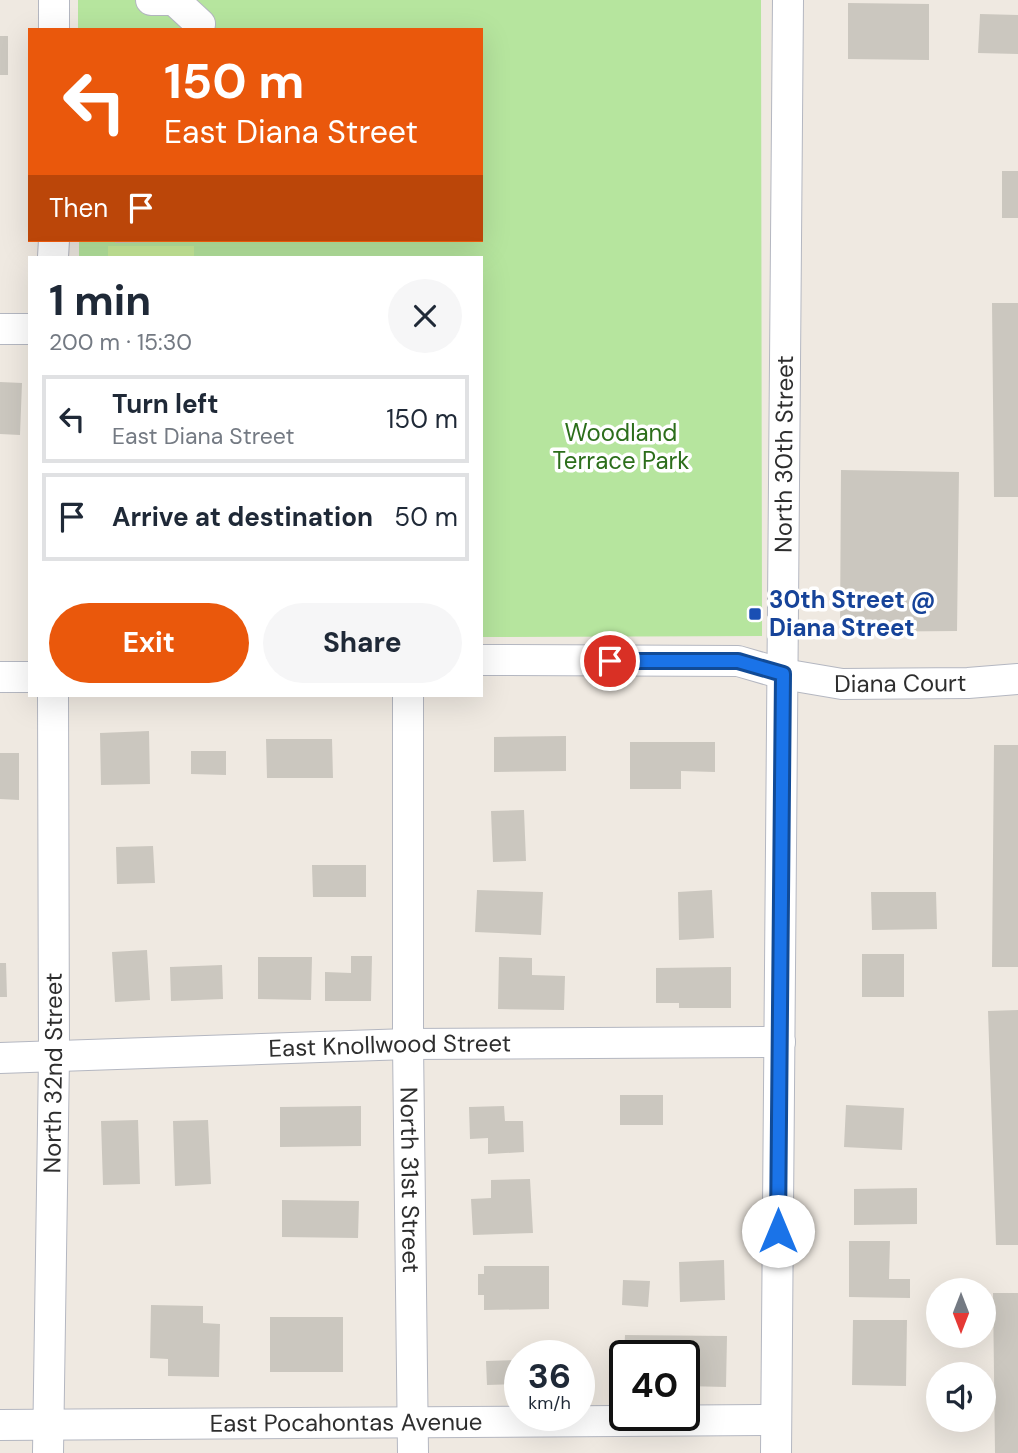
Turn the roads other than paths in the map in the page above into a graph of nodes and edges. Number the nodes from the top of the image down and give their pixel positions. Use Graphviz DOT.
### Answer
graph roads {
  1 [pos="54,0"];
  2 [pos="151,0"];
  3 [pos="788,0"];
  4 [pos="54,28"];
  5 [pos="199,28"];
  6 [pos="0,328"];
  7 [pos="28,329"];
  8 [pos="483,660"];
  9 [pos="783,674"];
  10 [pos="0,677"];
  11 [pos="28,677"];
  12 [pos="1018,679"];
  13 [pos="53,697"];
  14 [pos="408,697"];
  15 [pos="780,1042"];
  16 [pos="408,1044"];
  17 [pos="54,1057"];
  18 [pos="0,1058"];
  19 [pos="776,1420"];
  20 [pos="412,1422"];
  21 [pos="0,1425"];
  22 [pos="48,1439"];
  23 [pos="413,1453"];
  24 [pos="776,1453"];
  1 -- 4 [label="street"];
  2 -- 5 [label="street"];
  3 -- 9 [label="street, North 30th Street"];
  6 -- 7 [label="street"];
  8 -- 9 [label="street, Diana Court"];
  9 -- 12 [label="street, Diana Court"];
  9 -- 15 [label="street, North 30th Street"];
  10 -- 11 [label="street"];
  13 -- 17 [label="street, North 32nd Street"];
  14 -- 16 [label="street, North 31st Street"];
  15 -- 16 [label="street, East Knollwood Street"];
  15 -- 19 [label="street, North 30th Street"];
  16 -- 17 [label="street, East Knollwood Street"];
  16 -- 20 [label="street, North 31st Street"];
  17 -- 18 [label="street, East Knollwood Street"];
  17 -- 22 [label="street, North 32nd Street"];
  19 -- 20 [label="street, East Pocahontas Avenue"];
  19 -- 24 [label="street, North 30th Street"];
  20 -- 22 [label="street, East Pocahontas Avenue"];
  20 -- 23 [label="street, North 31st Street"];
  21 -- 22 [label="street, East Pocahontas Avenue"];
}
